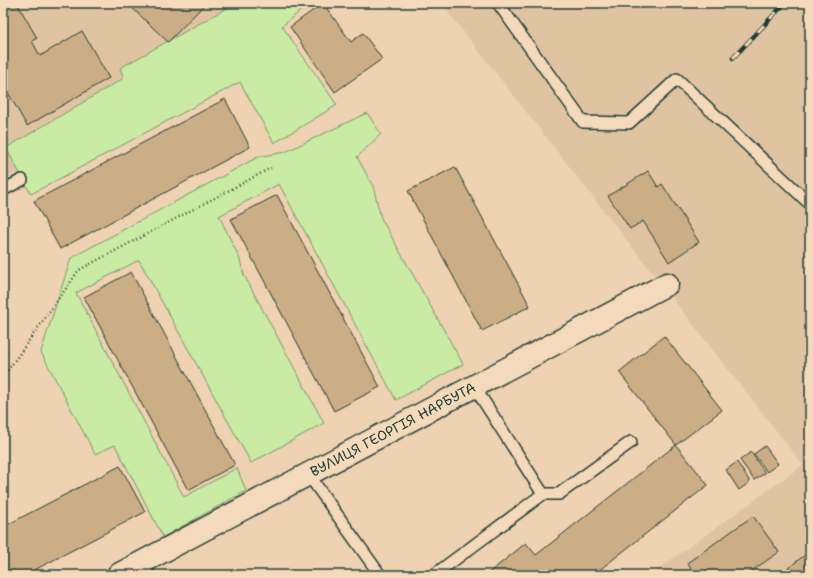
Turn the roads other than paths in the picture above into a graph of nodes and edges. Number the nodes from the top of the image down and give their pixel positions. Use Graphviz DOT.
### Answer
graph roads {
  1 [pos="498,3"];
  2 [pos="22,180"];
  3 [pos="3,190"];
  4 [pos="810,204"];
  5 [pos="667,284"];
  6 [pos="474,386"];
  7 [pos="631,442"];
  8 [pos="308,474"];
  9 [pos="543,494"];
  10 [pos="144,569"];
  11 [pos="118,575"];
  12 [pos="380,575"];
  13 [pos="434,575"];
  1 -- 4 [label="lane"];
  2 -- 3 [label="lane"];
  5 -- 6 [label="street, ВУЛИЦЯ ГЕОРГІЯ НАРБУТА"];
  6 -- 8 [label="street, ВУЛИЦЯ ГЕОРГІЯ НАРБУТА"];
  6 -- 9 [label="lane"];
  7 -- 9 [label="lane"];
  8 -- 10 [label="street, ВУЛИЦЯ ГЕОРГІЯ НАРБУТА"];
  8 -- 12 [label="lane"];
  9 -- 13 [label="lane"];
  10 -- 11 [label="street, ВУЛИЦЯ ГЕОРГІЯ НАРБУТА"];
}
